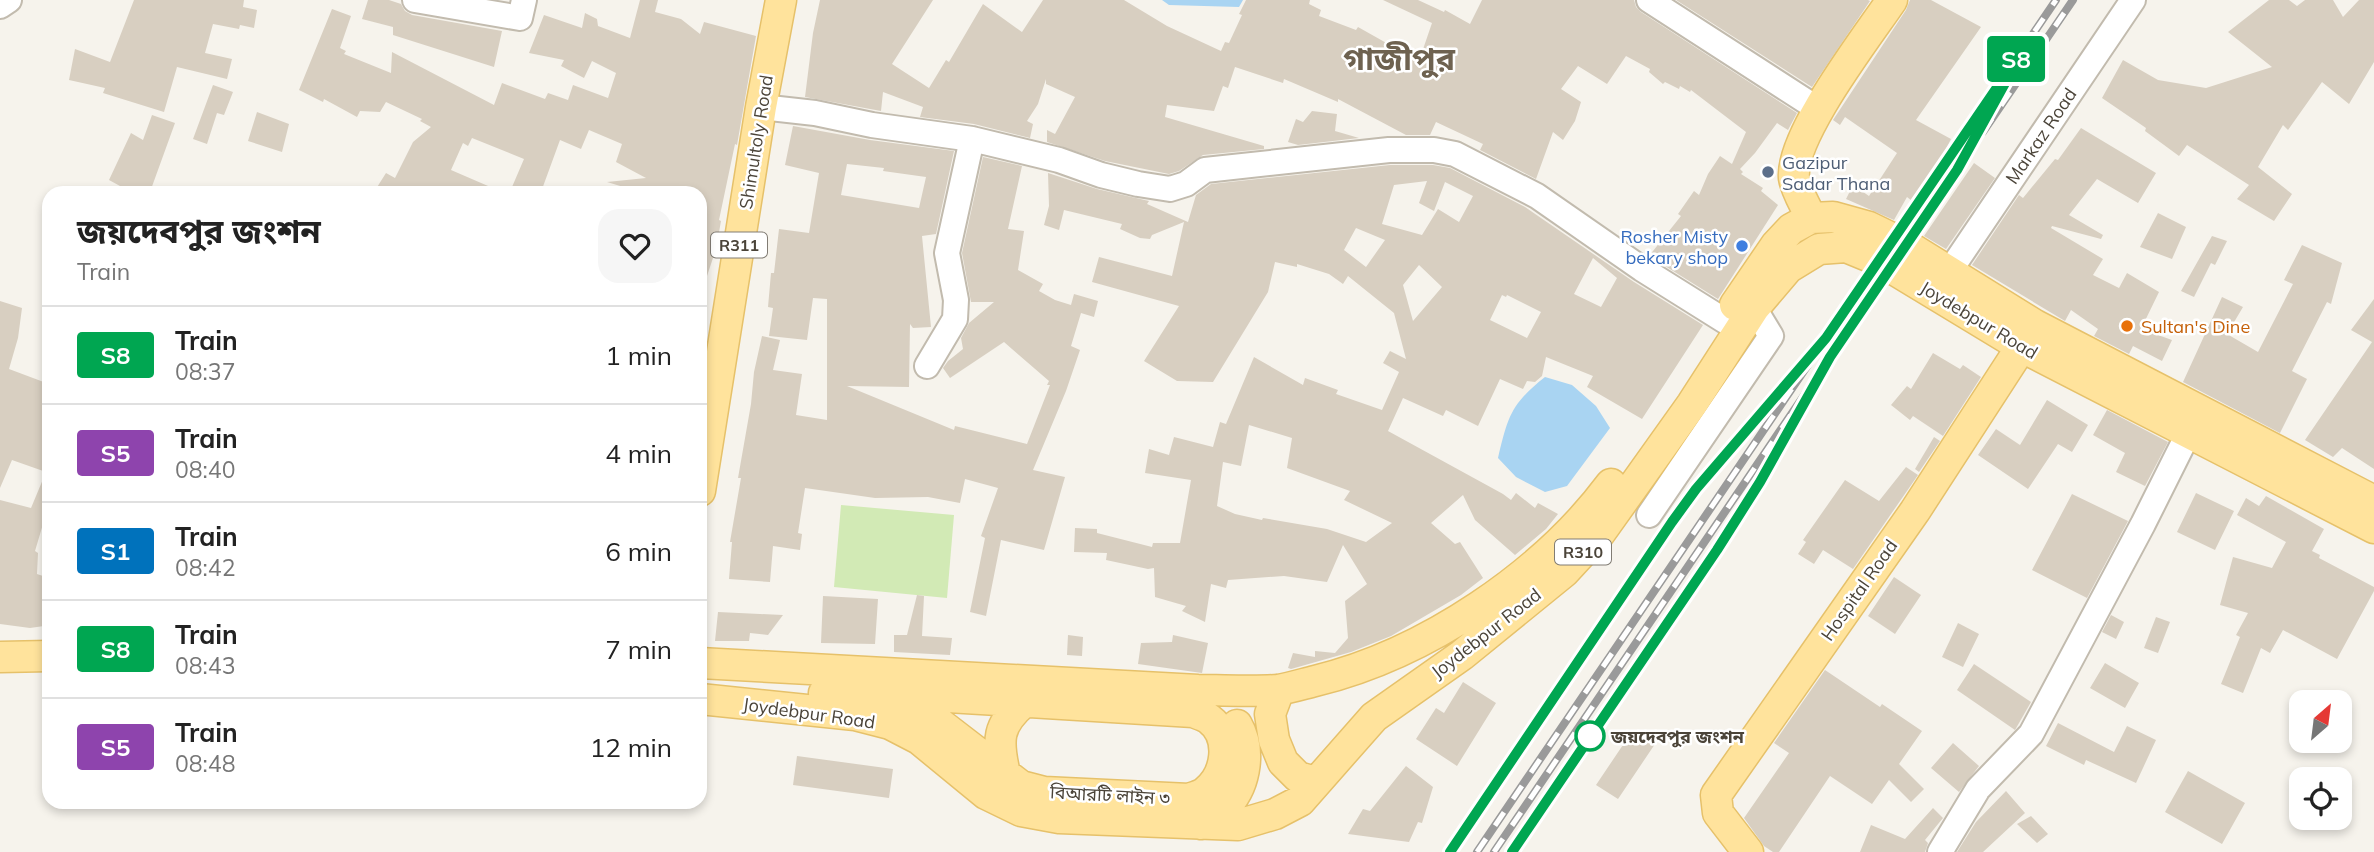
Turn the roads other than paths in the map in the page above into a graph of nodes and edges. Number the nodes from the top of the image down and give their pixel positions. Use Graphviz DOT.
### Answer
graph roads {
  1 [pos="9,0"];
  2 [pos="415,0"];
  3 [pos="524,0"];
  4 [pos="781,0"];
  5 [pos="1649,0"];
  6 [pos="1892,0"];
  7 [pos="2133,0"];
  8 [pos="0,6"];
  9 [pos="761,107"];
  10 [pos="1818,109"];
  11 [pos="972,139"];
  12 [pos="1811,218"];
  13 [pos="1949,272"];
  14 [pos="1754,308"];
  15 [pos="1724,321"];
  16 [pos="2028,336"];
  17 [pos="927,366"];
  18 [pos="2189,432"];
  19 [pos="707,447"];
  20 [pos="2374,501"];
  21 [pos="1649,515"];
  22 [pos="2374,527"];
  23 [pos="0,637"];
  24 [pos="42,637"];
  25 [pos="42,656"];
  26 [pos="0,657"];
  27 [pos="707,663"];
  28 [pos="0,672"];
  29 [pos="42,672"];
  30 [pos="707,684"];
  31 [pos="1198,690"];
  32 [pos="1279,690"];
  33 [pos="891,698"];
  34 [pos="707,700"];
  35 [pos="1024,702"];
  36 [pos="1005,774"];
  37 [pos="1315,782"];
  38 [pos="1201,824"];
  39 [pos="1748,852"];
  40 [pos="1940,852"];
  1 -- 8 [label="street"];
  2 -- 3 [label="street"];
  4 -- 9 [label="main road, Shimultoly Road / R311"];
  5 -- 10 [label="street"];
  6 -- 10 [label="main road"];
  7 -- 13 [label="street, Markaz Road"];
  9 -- 11 [label="street"];
  9 -- 19 [label="main road, Shimultoly Road / R311"];
  10 -- 12 [label="main road"];
  11 -- 15 [label="street"];
  11 -- 17 [label="street"];
  12 -- 13 [label="main road, Joydebpur Road / R310"];
  12 -- 15 [label="main road, Joydebpur Road / R310"];
  13 -- 16 [label="main road, Joydebpur Road / R310"];
  14 -- 16 [label="main road, Joydebpur Road / R310"];
  14 -- 21 [label="street"];
  14 -- 37 [label="main road, Joydebpur Road / R310"];
  15 -- 32 [label="main road, Joydebpur Road / R310"];
  16 -- 18 [label="main road, Joydebpur Road / R310"];
  16 -- 20 [label="main road, Joydebpur Road / R310"];
  16 -- 39 [label="main road, Hospital Road"];
  18 -- 22 [label="main road, Joydebpur Road / R310"];
  18 -- 40 [label="street"];
  23 -- 24 [label="main road"];
  25 -- 26 [label="main road"];
  27 -- 31 [label="main road, Joydebpur Road / R310"];
  28 -- 29 [label="main road"];
  30 -- 33 [label="main road, বিআরটি লাইন ৩"];
  31 -- 32 [label="main road, Joydebpur Road / R310"];
  31 -- 38 [label="main road"];
  32 -- 37 [label="main road"];
  33 -- 35 [label="main road, বিআরটি লাইন ৩"];
  33 -- 36 [label="main road, বিআরটি লাইন ৩"];
  34 -- 38 [label="main road, Joydebpur Road / R310"];
  35 -- 36 [label="main road"];
  35 -- 36 [label="main road, বিআরটি লাইন ৩"];
  37 -- 38 [label="main road, Joydebpur Road / R310"];
}
